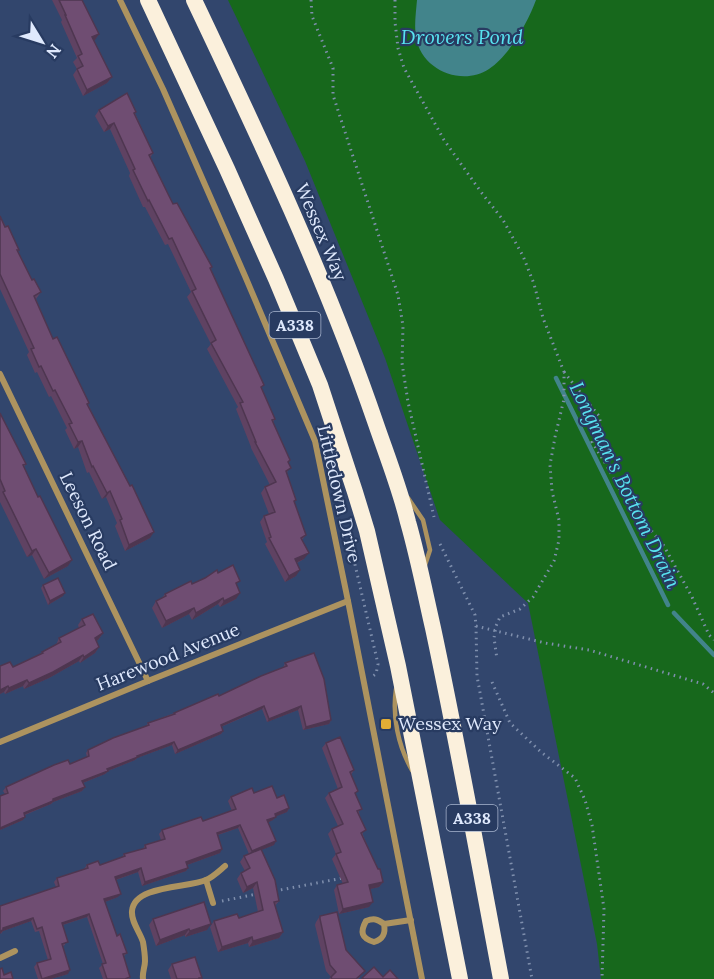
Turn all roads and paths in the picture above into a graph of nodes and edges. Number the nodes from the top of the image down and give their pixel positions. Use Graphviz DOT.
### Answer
graph roads {
  1 [pos="120,0"];
  2 [pos="148,0"];
  3 [pos="194,0"];
  4 [pos="311,0"];
  5 [pos="395,0"];
  6 [pos="564,372"];
  7 [pos="0,374"];
  8 [pos="434,522"];
  9 [pos="436,535"];
  10 [pos="337,545"];
  11 [pos="348,601"];
  12 [pos="476,627"];
  13 [pos="495,631"];
  14 [pos="714,640"];
  15 [pos="497,659"];
  16 [pos="378,664"];
  17 [pos="148,681"];
  18 [pos="492,682"];
  19 [pos="714,693"];
  20 [pos="0,742"];
  21 [pos="225,866"];
  22 [pos="353,876"];
  23 [pos="206,880"];
  24 [pos="271,891"];
  25 [pos="260,894"];
  26 [pos="213,903"];
  27 [pos="411,920"];
  28 [pos="384,924"];
  29 [pos="15,951"];
  30 [pos="0,957"];
  31 [pos="143,979"];
  32 [pos="422,979"];
  33 [pos="460,979"];
  34 [pos="501,979"];
  35 [pos="532,979"];
  36 [pos="602,979"];
  1 -- 10 [label="street, Littledown Drive"];
  2 -- 33 [label="highway, A338"];
  3 -- 34 [label="highway, Wessex Way / A338"];
  4 -- 8 [label="path"];
  5 -- 6 [label="path"];
  6 -- 13 [label="path"];
  6 -- 14 [label="path"];
  7 -- 17 [label="street, Leeson Road"];
  9 -- 12 [label="path"];
  10 -- 11 [label="street, Littledown Drive"];
  10 -- 16 [label="path"];
  11 -- 17 [label="street, Harewood Avenue"];
  11 -- 27 [label="street, Littledown Drive"];
  12 -- 13 [label="path"];
  12 -- 35 [label="path"];
  13 -- 15 [label="path"];
  13 -- 19 [label="path"];
  17 -- 20 [label="street, Harewood Avenue"];
  18 -- 36 [label="path"];
  21 -- 23 [label="street"];
  22 -- 24 [label="path"];
  23 -- 26 [label="street"];
  23 -- 31 [label="street"];
  25 -- 26 [label="path"];
  27 -- 28 [label="street"];
  27 -- 32 [label="street, Littledown Drive"];
  29 -- 30 [label="street"];
}
